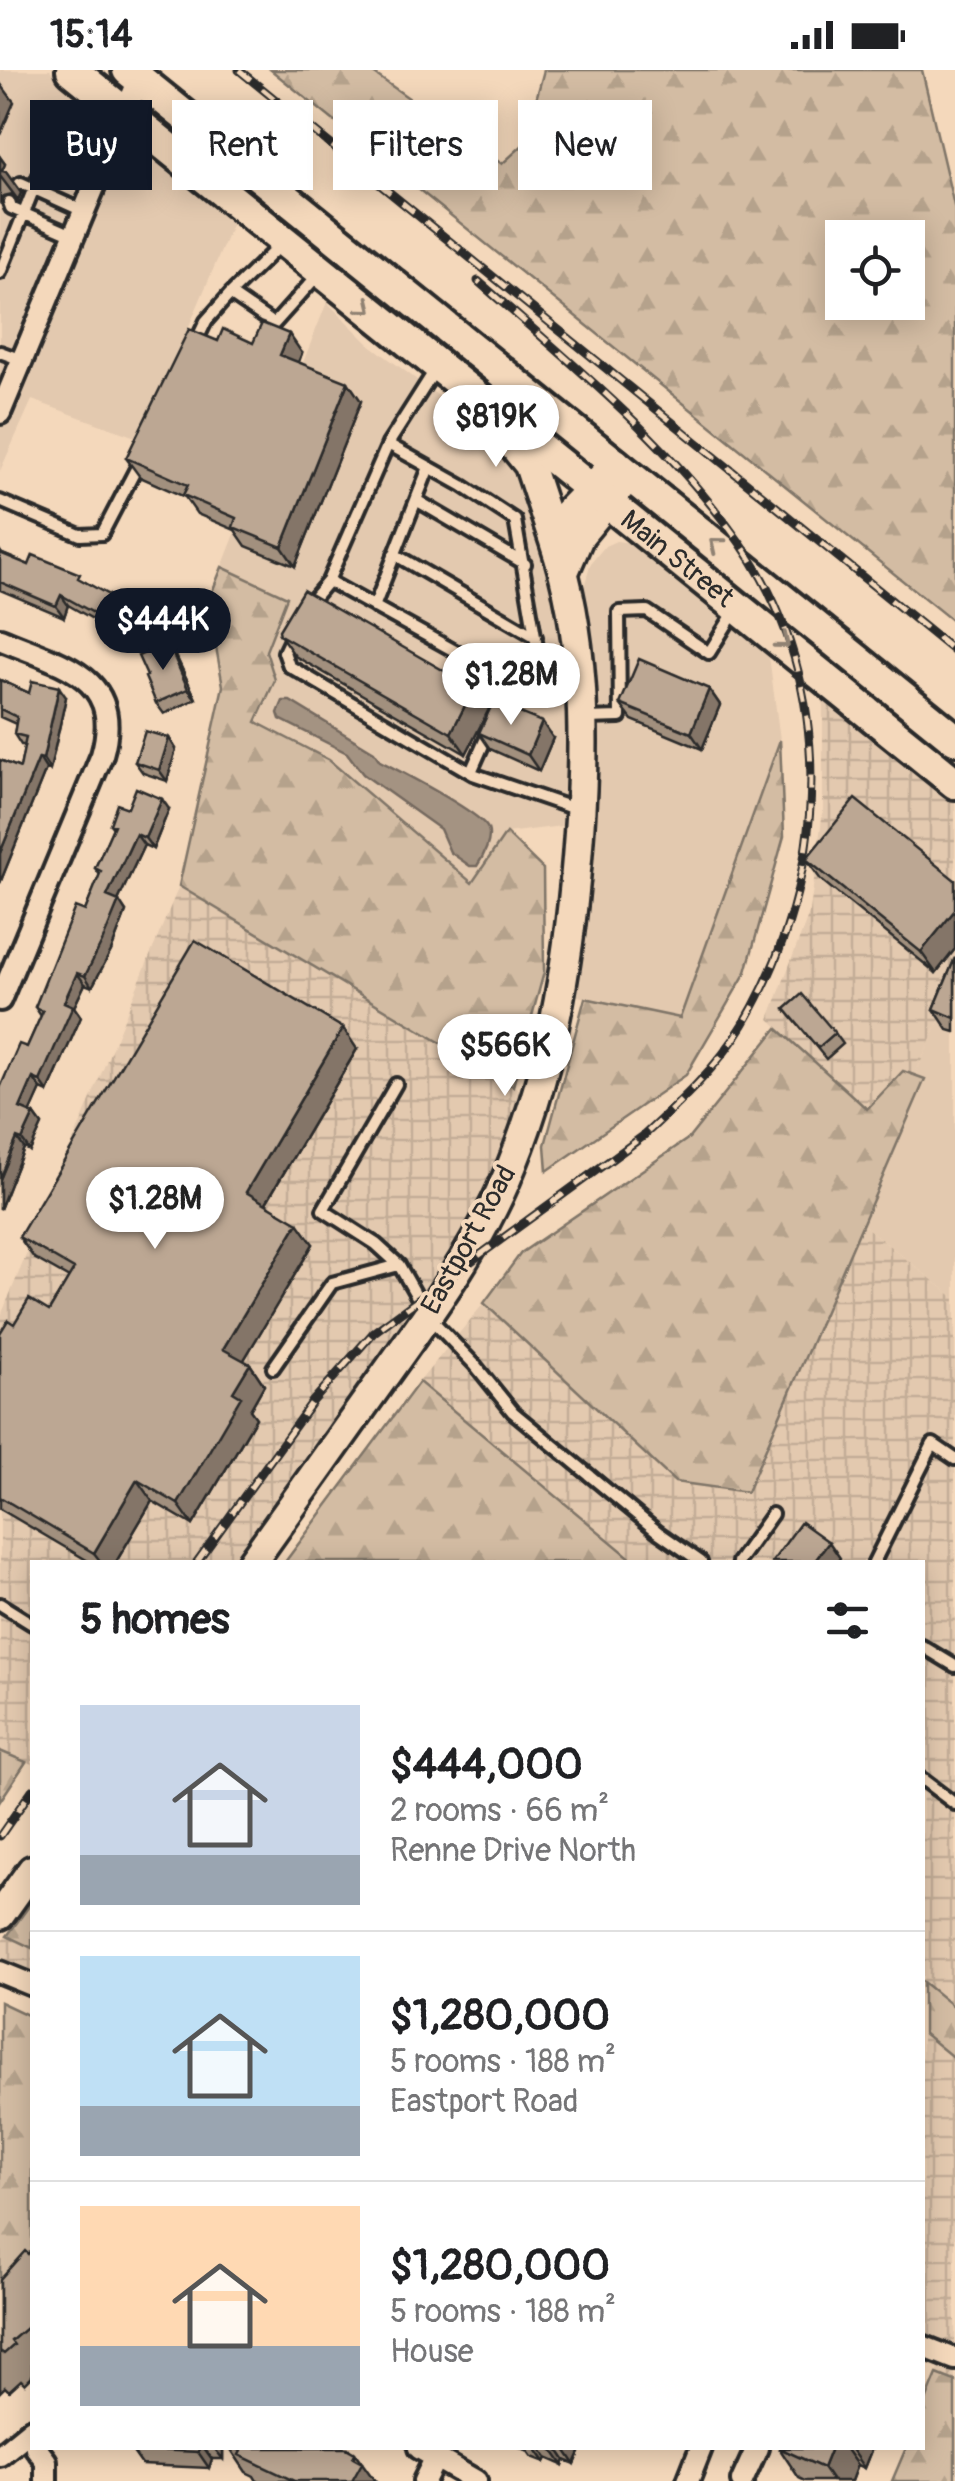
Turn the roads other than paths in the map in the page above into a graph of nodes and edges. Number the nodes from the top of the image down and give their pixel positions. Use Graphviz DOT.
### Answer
graph roads {
  1 [pos="72,70"];
  2 [pos="134,75"];
  3 [pos="109,100"];
  4 [pos="127,100"];
  5 [pos="152,135"];
  6 [pos="17,185"];
  7 [pos="30,187"];
  8 [pos="34,190"];
  9 [pos="36,190"];
  10 [pos="92,190"];
  11 [pos="9,202"];
  12 [pos="83,211"];
  13 [pos="24,214"];
  14 [pos="74,234"];
  15 [pos="284,241"];
  16 [pos="322,271"];
  17 [pos="0,273"];
  18 [pos="230,294"];
  19 [pos="0,352"];
  20 [pos="190,354"];
  21 [pos="22,360"];
  22 [pos="438,365"];
  23 [pos="464,386"];
  24 [pos="0,413"];
  25 [pos="388,444"];
  26 [pos="142,457"];
  27 [pos="429,467"];
  28 [pos="623,469"];
  29 [pos="599,494"];
  30 [pos="416,500"];
  31 [pos="0,501"];
  32 [pos="554,541"];
  33 [pos="394,554"];
  34 [pos="526,564"];
  35 [pos="564,572"];
  36 [pos="328,581"];
  37 [pos="738,606"];
  38 [pos="374,607"];
  39 [pos="302,612"];
  40 [pos="296,625"];
  41 [pos="536,637"];
  42 [pos="0,639"];
  43 [pos="514,673"];
  44 [pos="542,676"];
  45 [pos="580,679"];
  46 [pos="582,718"];
  47 [pos="955,738"];
  48 [pos="471,772"];
  49 [pos="955,783"];
  50 [pos="580,811"];
  51 [pos="0,1000"];
  52 [pos="396,1084"];
  53 [pos="398,1265"];
  54 [pos="428,1316"];
  55 [pos="273,1368"];
  56 [pos="955,1459"];
  57 [pos="772,1514"];
  58 [pos="253,1560"];
  59 [pos="697,1560"];
  60 [pos="739,1560"];
  61 [pos="875,1560"];
  62 [pos="0,1604"];
  63 [pos="30,1623"];
  64 [pos="925,1648"];
  65 [pos="955,1666"];
  66 [pos="925,1781"];
  67 [pos="955,1804"];
  68 [pos="30,1873"];
  69 [pos="0,1916"];
  70 [pos="0,1972"];
  71 [pos="30,1984"];
  72 [pos="925,2347"];
  73 [pos="955,2360"];
  74 [pos="30,2439"];
  75 [pos="39,2450"];
  76 [pos="701,2450"];
  77 [pos="756,2450"];
  78 [pos="428,2452"];
  79 [pos="0,2455"];
  80 [pos="46,2481"];
  81 [pos="424,2481"];
  82 [pos="476,2481"];
  83 [pos="688,2481"];
  84 [pos="742,2481"];
  1 -- 3 [label="main road, Main Street"];
  2 -- 4 [label="street"];
  2 -- 28 [label="main road, Main Street"];
  5 -- 15 [label="main road, Main Street"];
  6 -- 7 [label="lane"];
  8 -- 13 [label="lane"];
  9 -- 12 [label="lane"];
  10 -- 12 [label="street"];
  11 -- 13 [label="lane"];
  12 -- 14 [label="street"];
  13 -- 14 [label="lane"];
  13 -- 17 [label="lane"];
  14 -- 21 [label="street"];
  15 -- 16 [label="main road, Main Street"];
  15 -- 18 [label="lane"];
  16 -- 18 [label="lane"];
  16 -- 22 [label="main road, Main Street, one-way"];
  18 -- 20 [label="lane"];
  19 -- 21 [label="lane"];
  21 -- 24 [label="street"];
  22 -- 23 [label="main road, Main Street"];
  22 -- 25 [label="lane"];
  23 -- 29 [label="main road, Main Street"];
  23 -- 32 [label="street, Eastport Road"];
  25 -- 27 [label="lane"];
  25 -- 36 [label="lane"];
  26 -- 31 [label="lane"];
  27 -- 30 [label="lane"];
  27 -- 34 [label="lane"];
  28 -- 29 [label="street"];
  47 -- 28 [label="main road, Main Street, one-way"];
  29 -- 32 [label="street"];
  29 -- 35 [label="street"];
  29 -- 37 [label="main road, Main Street"];
  30 -- 33 [label="lane"];
  30 -- 34 [label="lane"];
  32 -- 35 [label="street, Eastport Road"];
  33 -- 38 [label="lane"];
  33 -- 41 [label="lane"];
  34 -- 41 [label="lane"];
  35 -- 45 [label="street, Eastport Road"];
  36 -- 38 [label="lane"];
  36 -- 39 [label="lane"];
  37 -- 46 [label="lane"];
  37 -- 49 [label="main road, Main Street, one-way"];
  38 -- 43 [label="lane"];
  40 -- 48 [label="lane"];
  41 -- 44 [label="lane"];
  42 -- 51 [label="street"];
  43 -- 44 [label="lane"];
  43 -- 48 [label="lane"];
  44 -- 45 [label="lane"];
  45 -- 46 [label="street, Eastport Road"];
  46 -- 50 [label="street, Eastport Road"];
  48 -- 50 [label="lane"];
  50 -- 54 [label="street, Eastport Road"];
  52 -- 53 [label="lane"];
  53 -- 54 [label="lane"];
  53 -- 55 [label="lane"];
  54 -- 58 [label="street, Eastport Road"];
  54 -- 59 [label="lane"];
  56 -- 61 [label="lane"];
  57 -- 60 [label="lane"];
  62 -- 63 [label="lane"];
  64 -- 65 [label="lane"];
  66 -- 67 [label="lane"];
  68 -- 69 [label="street"];
  70 -- 71 [label="street"];
  72 -- 73 [label="street"];
  74 -- 79 [label="street"];
  75 -- 80 [label="street"];
  76 -- 83 [label="street"];
  77 -- 84 [label="street"];
  78 -- 81 [label="street"];
  78 -- 82 [label="street"];
}
